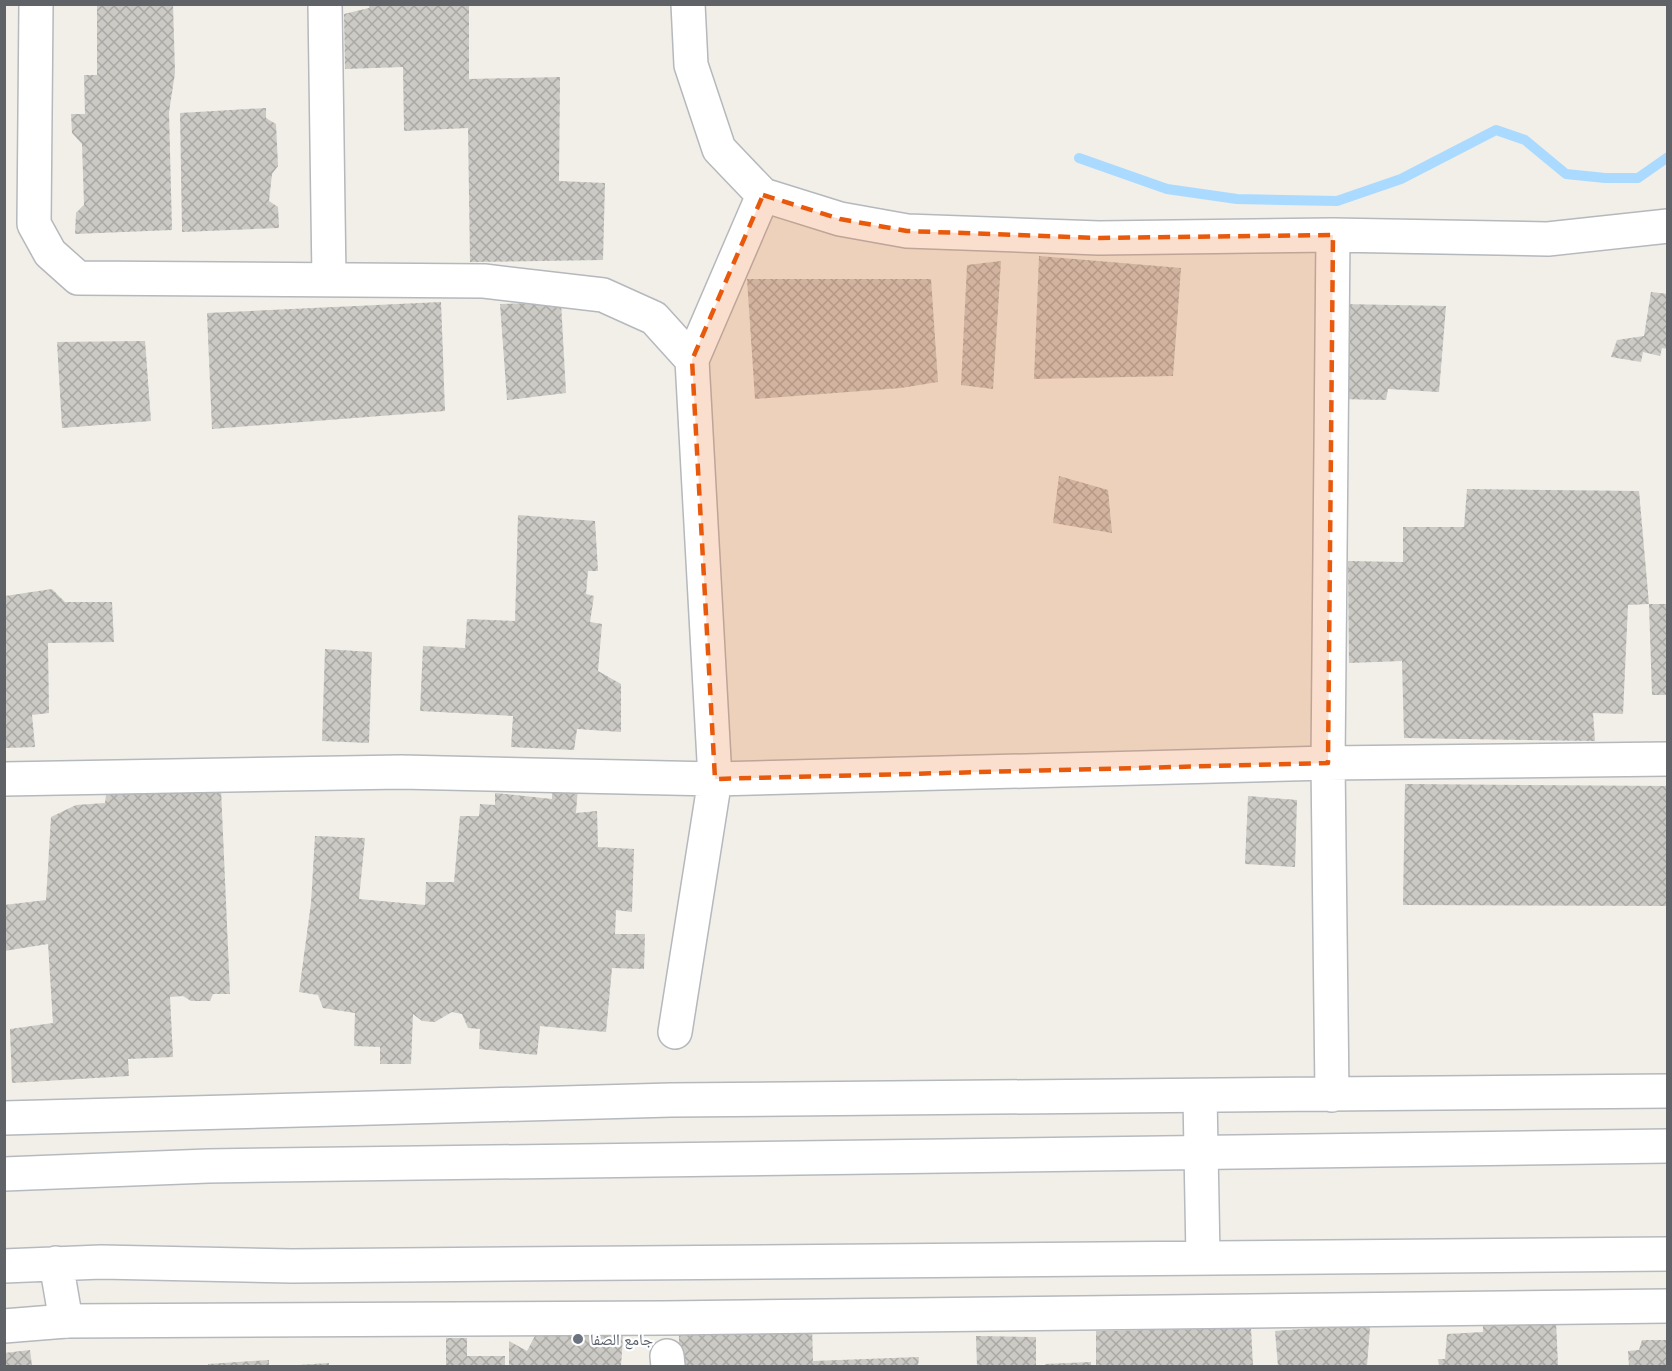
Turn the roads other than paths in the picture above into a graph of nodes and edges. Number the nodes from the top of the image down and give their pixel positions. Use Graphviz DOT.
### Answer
graph roads {
  1 [pos="36,4"];
  2 [pos="325,4"];
  3 [pos="688,4"];
  4 [pos="763,195"];
  5 [pos="1668,226"];
  6 [pos="1333,235"];
  7 [pos="329,279"];
  8 [pos="692,360"];
  9 [pos="1668,759"];
  10 [pos="1328,764"];
  11 [pos="4,779"];
  12 [pos="715,779"];
  13 [pos="675,1032"];
  14 [pos="1668,1092"];
  15 [pos="1332,1095"];
  16 [pos="1200,1096"];
  17 [pos="5,1110"];
  18 [pos="1668,1146"];
  19 [pos="1201,1151"];
  20 [pos="4,1174"];
  21 [pos="1668,1254"];
  22 [pos="1203,1257"];
  23 [pos="57,1263"];
  24 [pos="4,1266"];
  25 [pos="1668,1306"];
  26 [pos="66,1321"];
  27 [pos="4,1326"];
  1 -- 7 [label="street"];
  2 -- 7 [label="street"];
  3 -- 4 [label="street"];
  4 -- 6 [label="street"];
  4 -- 8 [label="street"];
  5 -- 6 [label="street"];
  6 -- 10 [label="street"];
  7 -- 8 [label="street"];
  8 -- 12 [label="street"];
  9 -- 10 [label="street"];
  10 -- 12 [label="street"];
  10 -- 15 [label="street"];
  11 -- 12 [label="street"];
  12 -- 13 [label="street"];
  14 -- 15 [label="street"];
  15 -- 16 [label="street"];
  16 -- 17 [label="street"];
  16 -- 19 [label="street"];
  18 -- 19 [label="street"];
  19 -- 20 [label="street"];
  19 -- 22 [label="street"];
  21 -- 22 [label="street"];
  22 -- 23 [label="street"];
  23 -- 24 [label="street"];
  23 -- 26 [label="street"];
  25 -- 26 [label="street"];
  26 -- 27 [label="street"];
}
